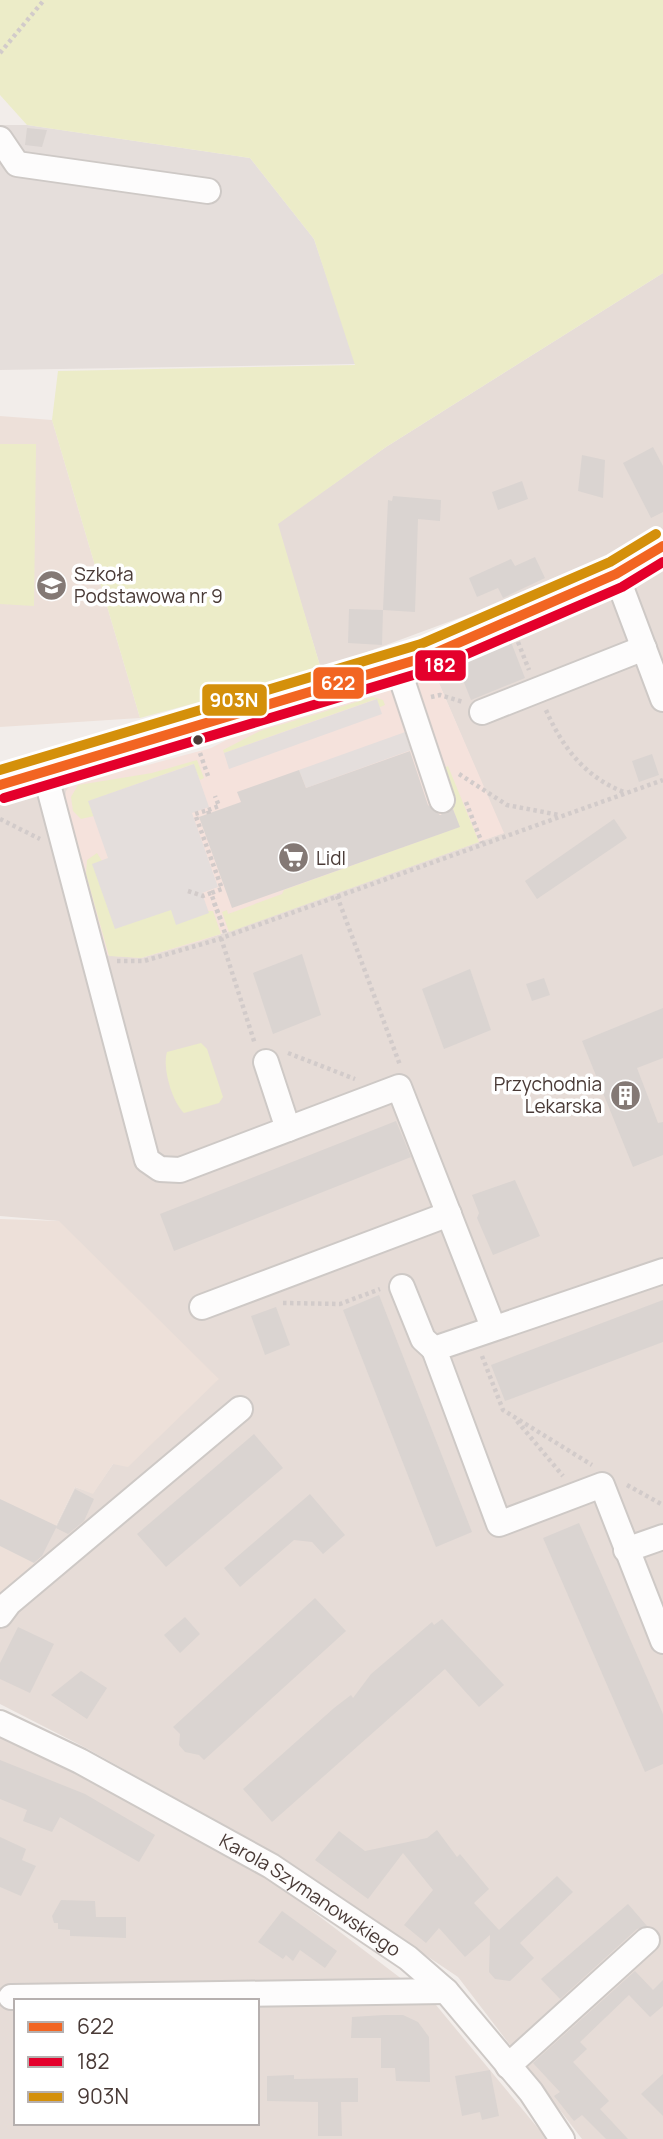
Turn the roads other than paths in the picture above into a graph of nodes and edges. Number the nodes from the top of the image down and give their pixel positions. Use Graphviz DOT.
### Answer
graph roads {
  1 [pos="0,139"];
  2 [pos="208,191"];
  3 [pos="663,546"];
  4 [pos="616,574"];
  5 [pos="644,649"];
  6 [pos="397,665"];
  7 [pos="663,699"];
  8 [pos="482,712"];
  9 [pos="45,773"];
  10 [pos="0,785"];
  11 [pos="442,800"];
  12 [pos="266,1049"];
  13 [pos="288,1129"];
  14 [pos="449,1214"];
  15 [pos="663,1271"];
  16 [pos="402,1287"];
  17 [pos="202,1307"];
  18 [pos="484,1331"];
  19 [pos="434,1349"];
  20 [pos="240,1409"];
  21 [pos="663,1537"];
  22 [pos="626,1550"];
  23 [pos="0,1615"];
  24 [pos="663,1641"];
  25 [pos="0,1723"];
  26 [pos="647,1940"];
  27 [pos="446,1991"];
  28 [pos="11,1997"];
  29 [pos="508,2066"];
  30 [pos="562,2139"];
  1 -- 2 [label="street"];
  3 -- 4 [label="street"];
  4 -- 5 [label="street"];
  4 -- 6 [label="street"];
  5 -- 7 [label="street"];
  5 -- 8 [label="street"];
  6 -- 9 [label="street"];
  6 -- 11 [label="street"];
  9 -- 10 [label="street"];
  9 -- 13 [label="street"];
  12 -- 13 [label="street"];
  13 -- 14 [label="street"];
  14 -- 17 [label="street"];
  14 -- 18 [label="street"];
  15 -- 18 [label="street"];
  16 -- 19 [label="street"];
  18 -- 19 [label="street"];
  19 -- 22 [label="street"];
  20 -- 23 [label="street"];
  21 -- 22 [label="street"];
  22 -- 24 [label="street"];
  25 -- 27 [label="street, Karola Szymanowskiego"];
  26 -- 29 [label="street"];
  27 -- 28 [label="street"];
  27 -- 29 [label="street, Karola Szymanowskiego"];
  29 -- 30 [label="street, Karola Szymanowskiego"];
}
